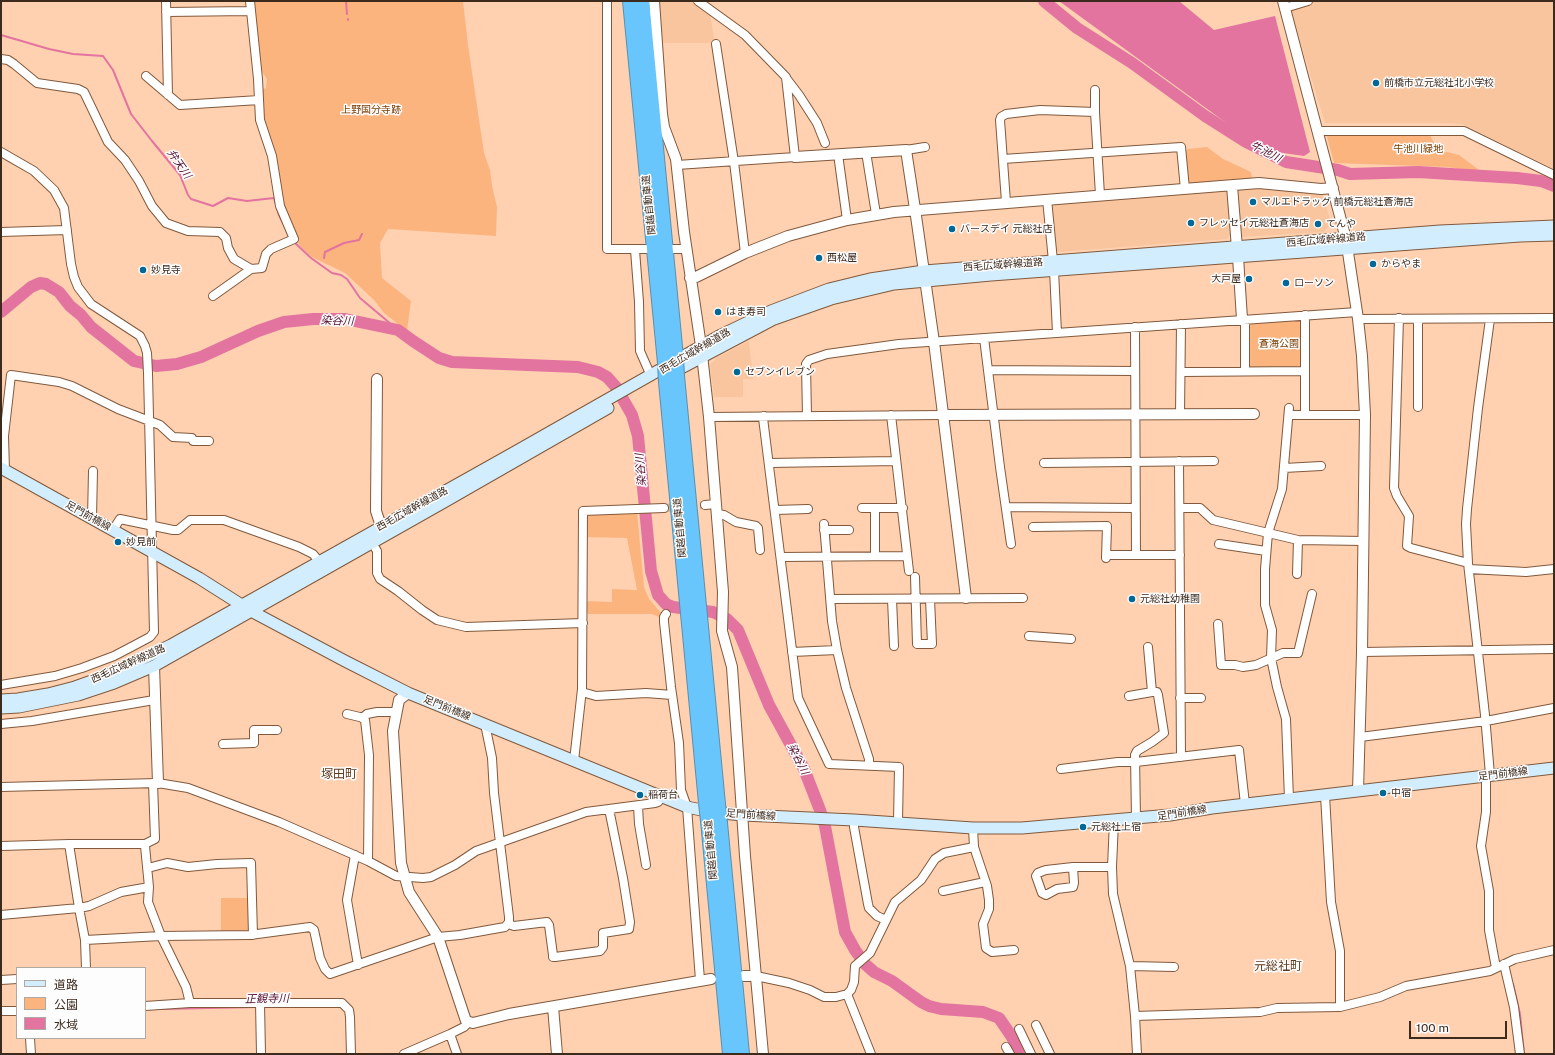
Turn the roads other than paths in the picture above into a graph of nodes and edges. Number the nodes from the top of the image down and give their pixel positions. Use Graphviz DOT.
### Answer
graph roads {
  1 [pos="166,1"];
  2 [pos="250,1"];
  3 [pos="607,1"];
  4 [pos="630,1"];
  5 [pos="642,1"];
  6 [pos="654,1"];
  7 [pos="698,1"];
  8 [pos="1308,1"];
  9 [pos="1284,5"];
  10 [pos="251,11"];
  11 [pos="166,12"];
  12 [pos="716,44"];
  13 [pos="1,59"];
  14 [pos="146,76"];
  15 [pos="786,77"];
  16 [pos="1095,90"];
  17 [pos="168,95"];
  18 [pos="259,100"];
  19 [pos="1095,112"];
  20 [pos="1318,131"];
  21 [pos="825,143"];
  22 [pos="925,147"];
  23 [pos="906,150"];
  24 [pos="650,151"];
  25 [pos="1,152"];
  26 [pos="866,152"];
  27 [pos="1097,152"];
  28 [pos="838,154"];
  29 [pos="795,157"];
  30 [pos="1003,159"];
  31 [pos="734,162"];
  32 [pos="677,165"];
  33 [pos="1554,175"];
  34 [pos="1232,186"];
  35 [pos="1333,188"];
  36 [pos="1185,189"];
  37 [pos="1100,195"];
  38 [pos="1047,199"];
  39 [pos="1006,202"];
  40 [pos="915,209"];
  41 [pos="876,214"];
  42 [pos="847,220"];
  43 [pos="1554,226"];
  44 [pos="67,230"];
  45 [pos="1,232"];
  46 [pos="1554,235"];
  47 [pos="1347,244"];
  48 [pos="646,249"];
  49 [pos="672,249"];
  50 [pos="686,249"];
  51 [pos="635,250"];
  52 [pos="1238,252"];
  53 [pos="745,253"];
  54 [pos="1053,266"];
  55 [pos="251,269"];
  56 [pos="924,276"];
  57 [pos="690,278"];
  58 [pos="213,296"];
  59 [pos="1305,315"];
  60 [pos="1358,315"];
  61 [pos="1399,318"];
  62 [pos="1554,318"];
  63 [pos="1244,319"];
  64 [pos="1418,319"];
  65 [pos="1490,319"];
  66 [pos="1180,324"];
  67 [pos="1135,328"];
  68 [pos="1057,333"];
  69 [pos="984,338"];
  70 [pos="934,342"];
  71 [pos="701,351"];
  72 [pos="988,370"];
  73 [pos="1245,371"];
  74 [pos="1305,371"];
  75 [pos="1135,372"];
  76 [pos="1181,372"];
  77 [pos="651,376"];
  78 [pos="377,378"];
  79 [pos="631,391"];
  80 [pos="614,400"];
  81 [pos="1418,407"];
  82 [pos="1254,414"];
  83 [pos="891,415"];
  84 [pos="943,415"];
  85 [pos="994,415"];
  86 [pos="1135,415"];
  87 [pos="1180,415"];
  88 [pos="1305,415"];
  89 [pos="1365,415"];
  90 [pos="764,416"];
  91 [pos="807,416"];
  92 [pos="708,417"];
  93 [pos="149,422"];
  94 [pos="209,441"];
  95 [pos="896,461"];
  96 [pos="1214,461"];
  97 [pos="1135,462"];
  98 [pos="1179,462"];
  99 [pos="769,463"];
  100 [pos="1044,463"];
  101 [pos="1320,466"];
  102 [pos="1284,468"];
  103 [pos="3,469"];
  104 [pos="93,471"];
  105 [pos="705,505"];
  106 [pos="1006,507"];
  107 [pos="664,508"];
  108 [pos="862,508"];
  109 [pos="875,508"];
  110 [pos="902,508"];
  111 [pos="1136,508"];
  112 [pos="1180,508"];
  113 [pos="716,509"];
  114 [pos="808,509"];
  115 [pos="774,510"];
  116 [pos="92,518"];
  117 [pos="381,526"];
  118 [pos="152,527"];
  119 [pos="1033,527"];
  120 [pos="113,530"];
  121 [pos="849,530"];
  122 [pos="1268,533"];
  123 [pos="1298,540"];
  124 [pos="1364,541"];
  125 [pos="372,543"];
  126 [pos="1012,544"];
  127 [pos="1219,544"];
  128 [pos="760,550"];
  129 [pos="151,551"];
  130 [pos="1266,551"];
  131 [pos="1136,555"];
  132 [pos="1180,555"];
  133 [pos="875,556"];
  134 [pos="907,556"];
  135 [pos="781,557"];
  136 [pos="827,557"];
  137 [pos="319,561"];
  138 [pos="1468,566"];
  139 [pos="1554,569"];
  140 [pos="1298,574"];
  141 [pos="1312,594"];
  142 [pos="966,598"];
  143 [pos="1023,598"];
  144 [pos="831,599"];
  145 [pos="892,599"];
  146 [pos="915,599"];
  147 [pos="930,599"];
  148 [pos="240,605"];
  149 [pos="251,611"];
  150 [pos="666,614"];
  151 [pos="583,623"];
  152 [pos="1218,624"];
  153 [pos="1029,636"];
  154 [pos="1071,639"];
  155 [pos="894,646"];
  156 [pos="1148,647"];
  157 [pos="1554,649"];
  158 [pos="837,650"];
  159 [pos="1478,651"];
  160 [pos="792,652"];
  161 [pos="1362,652"];
  162 [pos="1271,658"];
  163 [pos="154,666"];
  164 [pos="1,685"];
  165 [pos="408,692"];
  166 [pos="582,692"];
  167 [pos="1152,692"];
  168 [pos="672,695"];
  169 [pos="1129,696"];
  170 [pos="1180,698"];
  171 [pos="1201,698"];
  172 [pos="1,700"];
  173 [pos="154,700"];
  174 [pos="1,708"];
  175 [pos="1554,708"];
  176 [pos="396,712"];
  177 [pos="347,714"];
  178 [pos="362,718"];
  179 [pos="1486,720"];
  180 [pos="1,724"];
  181 [pos="485,724"];
  182 [pos="277,730"];
  183 [pos="1360,737"];
  184 [pos="223,744"];
  185 [pos="1181,757"];
  186 [pos="574,761"];
  187 [pos="1136,762"];
  188 [pos="869,765"];
  189 [pos="1554,768"];
  190 [pos="1061,769"];
  191 [pos="1488,776"];
  192 [pos="155,783"];
  193 [pos="1,787"];
  194 [pos="1358,791"];
  195 [pos="1325,795"];
  196 [pos="661,798"];
  197 [pos="1289,799"];
  198 [pos="1245,804"];
  199 [pos="638,806"];
  200 [pos="687,808"];
  201 [pos="610,810"];
  202 [pos="743,815"];
  203 [pos="1136,819"];
  204 [pos="854,820"];
  205 [pos="1114,821"];
  206 [pos="714,822"];
  207 [pos="898,822"];
  208 [pos="973,828"];
  209 [pos="501,842"];
  210 [pos="69,844"];
  211 [pos="146,844"];
  212 [pos="1,846"];
  213 [pos="974,848"];
  214 [pos="355,855"];
  215 [pos="368,861"];
  216 [pos="646,865"];
  217 [pos="1073,867"];
  218 [pos="1112,867"];
  219 [pos="148,868"];
  220 [pos="404,876"];
  221 [pos="986,882"];
  222 [pos="149,887"];
  223 [pos="943,891"];
  224 [pos="79,908"];
  225 [pos="1,915"];
  226 [pos="886,920"];
  227 [pos="508,924"];
  228 [pos="253,935"];
  229 [pos="161,936"];
  230 [pos="438,937"];
  231 [pos="85,940"];
  232 [pos="1014,950"];
  233 [pos="1554,950"];
  234 [pos="1504,964"];
  235 [pos="358,965"];
  236 [pos="1130,966"];
  237 [pos="86,967"];
  238 [pos="1174,967"];
  239 [pos="1496,968"];
  240 [pos="744,976"];
  241 [pos="756,976"];
  242 [pos="16,979"];
  243 [pos="711,979"];
  244 [pos="1,980"];
  245 [pos="700,980"];
  246 [pos="847,994"];
  247 [pos="190,1003"];
  248 [pos="260,1003"];
  249 [pos="146,1006"];
  250 [pos="553,1007"];
  251 [pos="1340,1007"];
  252 [pos="1,1011"];
  253 [pos="16,1011"];
  254 [pos="1135,1016"];
  255 [pos="468,1023"];
  256 [pos="1036,1025"];
  257 [pos="1019,1029"];
  258 [pos="450,1034"];
  259 [pos="30,1039"];
  260 [pos="31,1054"];
  261 [pos="261,1054"];
  262 [pos="351,1054"];
  263 [pos="404,1054"];
  264 [pos="457,1054"];
  265 [pos="557,1054"];
  266 [pos="730,1054"];
  267 [pos="742,1054"];
  268 [pos="762,1054"];
  269 [pos="871,1054"];
  270 [pos="1031,1054"];
  271 [pos="1050,1054"];
  272 [pos="1137,1054"];
  273 [pos="1520,1054"];
  1 -- 11 [label="street"];
  2 -- 10 [label="street"];
  3 -- 51 [label="street"];
  4 -- 24 [label="highway, 関越自動車道"];
  5 -- 24 [label="highway, 関越自動車道"];
  6 -- 32 [label="street"];
  7 -- 15 [label="street"];
  8 -- 9 [label="street"];
  9 -- 20 [label="street"];
  10 -- 11 [label="street"];
  10 -- 18 [label="street"];
  11 -- 17 [label="street"];
  12 -- 31 [label="street"];
  13 -- 55 [label="street"];
  14 -- 17 [label="street"];
  15 -- 21 [label="street"];
  15 -- 29 [label="street"];
  16 -- 19 [label="street"];
  17 -- 18 [label="street"];
  18 -- 55 [label="street"];
  19 -- 27 [label="street"];
  19 -- 30 [label="street"];
  20 -- 33 [label="street"];
  20 -- 35 [label="street"];
  22 -- 23 [label="street"];
  23 -- 26 [label="street"];
  23 -- 40 [label="street"];
  24 -- 206 [label="highway, 関越自動車道, bridge"];
  25 -- 44 [label="street"];
  26 -- 28 [label="street"];
  26 -- 41 [label="street"];
  27 -- 30 [label="street"];
  27 -- 36 [label="street"];
  27 -- 37 [label="street"];
  28 -- 29 [label="street"];
  28 -- 42 [label="street"];
  29 -- 31 [label="street"];
  30 -- 39 [label="street"];
  31 -- 32 [label="street"];
  31 -- 53 [label="street"];
  32 -- 50 [label="street"];
  34 -- 35 [label="street"];
  34 -- 36 [label="street"];
  34 -- 52 [label="street"];
  35 -- 47 [label="street"];
  36 -- 37 [label="street"];
  37 -- 38 [label="street"];
  38 -- 39 [label="street"];
  38 -- 54 [label="street"];
  39 -- 40 [label="street"];
  40 -- 41 [label="street"];
  40 -- 56 [label="street"];
  41 -- 42 [label="street"];
  42 -- 53 [label="street"];
  43 -- 47 [label="main road, 西毛広域幹線道路"];
  44 -- 45 [label="street"];
  44 -- 93 [label="street"];
  46 -- 47 [label="main road, 西毛広域幹線道路"];
  47 -- 52 [label="main road, 西毛広域幹線道路"];
  47 -- 60 [label="street"];
  48 -- 51 [label="street"];
  49 -- 50 [label="street"];
  50 -- 57 [label="street"];
  51 -- 77 [label="street"];
  52 -- 54 [label="main road, 西毛広域幹線道路"];
  52 -- 63 [label="street"];
  53 -- 57 [label="street"];
  54 -- 56 [label="main road, 西毛広域幹線道路"];
  54 -- 68 [label="street"];
  55 -- 58 [label="street"];
  56 -- 70 [label="street"];
  56 -- 71 [label="main road, 西毛広域幹線道路"];
  57 -- 71 [label="street"];
  59 -- 60 [label="street"];
  59 -- 63 [label="street"];
  59 -- 74 [label="street"];
  60 -- 61 [label="street"];
  60 -- 89 [label="street"];
  61 -- 64 [label="street"];
  61 -- 138 [label="street"];
  62 -- 65 [label="street"];
  63 -- 66 [label="street"];
  63 -- 73 [label="street"];
  64 -- 65 [label="street"];
  64 -- 81 [label="street"];
  65 -- 138 [label="street"];
  66 -- 67 [label="street"];
  66 -- 76 [label="street"];
  67 -- 68 [label="street"];
  67 -- 75 [label="street"];
  68 -- 69 [label="street"];
  69 -- 70 [label="street"];
  69 -- 72 [label="street"];
  70 -- 84 [label="street"];
  70 -- 91 [label="street"];
  71 -- 77 [label="main road, 西毛広域幹線道路"];
  71 -- 79 [label="main road, 西毛広域幹線道路"];
  71 -- 92 [label="street"];
  72 -- 75 [label="street"];
  72 -- 85 [label="street"];
  73 -- 74 [label="street"];
  73 -- 76 [label="street"];
  74 -- 88 [label="street"];
  75 -- 86 [label="street"];
  76 -- 87 [label="street"];
  77 -- 79 [label="main road, 西毛広域幹線道路"];
  78 -- 117 [label="street"];
  79 -- 80 [label="main road, 西毛広域幹線道路"];
  80 -- 117 [label="main road, 西毛広域幹線道路"];
  80 -- 125 [label="main road, 西毛広域幹線道路"];
  82 -- 87 [label="street"];
  83 -- 84 [label="street"];
  83 -- 91 [label="street"];
  83 -- 95 [label="street"];
  84 -- 85 [label="street"];
  84 -- 142 [label="street"];
  85 -- 86 [label="street"];
  85 -- 106 [label="street"];
  86 -- 87 [label="street"];
  86 -- 97 [label="street"];
  88 -- 89 [label="street"];
  88 -- 102 [label="street"];
  89 -- 124 [label="street"];
  90 -- 91 [label="street"];
  90 -- 92 [label="street"];
  90 -- 99 [label="street"];
  92 -- 113 [label="street"];
  93 -- 94 [label="street"];
  93 -- 103 [label="street"];
  93 -- 118 [label="street"];
  95 -- 99 [label="street"];
  95 -- 110 [label="street"];
  96 -- 98 [label="street"];
  97 -- 98 [label="street"];
  97 -- 100 [label="street"];
  97 -- 111 [label="street"];
  98 -- 112 [label="street"];
  99 -- 115 [label="street"];
  101 -- 102 [label="street"];
  102 -- 122 [label="street"];
  103 -- 116 [label="main road, 足門前橋線"];
  104 -- 116 [label="street"];
  105 -- 113 [label="street"];
  106 -- 111 [label="street"];
  106 -- 126 [label="street"];
  107 -- 151 [label="street"];
  108 -- 109 [label="street"];
  109 -- 110 [label="street"];
  109 -- 133 [label="street"];
  110 -- 134 [label="street"];
  111 -- 131 [label="street"];
  112 -- 122 [label="street"];
  112 -- 132 [label="street"];
  113 -- 128 [label="street"];
  113 -- 202 [label="street"];
  114 -- 115 [label="street"];
  115 -- 135 [label="street"];
  116 -- 120 [label="main road, 足門前橋線"];
  117 -- 137 [label="main road, 西毛広域幹線道路"];
  118 -- 120 [label="street"];
  118 -- 129 [label="street"];
  118 -- 137 [label="street"];
  119 -- 131 [label="street"];
  120 -- 129 [label="main road, 足門前橋線"];
  121 -- 136 [label="street"];
  122 -- 123 [label="street"];
  122 -- 130 [label="street"];
  123 -- 124 [label="street"];
  123 -- 140 [label="street"];
  124 -- 161 [label="street"];
  125 -- 149 [label="main road, 西毛広域幹線道路"];
  125 -- 151 [label="street"];
  127 -- 130 [label="street"];
  129 -- 148 [label="main road, 足門前橋線"];
  129 -- 164 [label="street"];
  130 -- 162 [label="street"];
  131 -- 132 [label="street"];
  132 -- 170 [label="street"];
  133 -- 134 [label="street"];
  133 -- 136 [label="street"];
  134 -- 146 [label="street"];
  135 -- 136 [label="street"];
  135 -- 160 [label="street"];
  136 -- 144 [label="street"];
  137 -- 148 [label="main road, 西毛広域幹線道路"];
  138 -- 139 [label="street"];
  138 -- 159 [label="street"];
  141 -- 162 [label="street"];
  142 -- 143 [label="street"];
  142 -- 147 [label="street"];
  144 -- 145 [label="street"];
  144 -- 158 [label="street"];
  145 -- 146 [label="street"];
  145 -- 155 [label="street"];
  146 -- 147 [label="street"];
  146 -- 147 [label="street"];
  148 -- 149 [label="main road, 足門前橋線"];
  148 -- 172 [label="main road, 西毛広域幹線道路"];
  149 -- 163 [label="main road, 西毛広域幹線道路"];
  149 -- 165 [label="main road, 足門前橋線"];
  150 -- 168 [label="street"];
  151 -- 166 [label="street"];
  152 -- 162 [label="street"];
  153 -- 154 [label="street"];
  156 -- 167 [label="street"];
  157 -- 159 [label="street"];
  158 -- 160 [label="street"];
  158 -- 188 [label="street"];
  159 -- 161 [label="street"];
  159 -- 179 [label="street"];
  160 -- 188 [label="street"];
  161 -- 183 [label="street"];
  162 -- 197 [label="street"];
  163 -- 173 [label="street"];
  163 -- 174 [label="main road, 西毛広域幹線道路"];
  165 -- 176 [label="street"];
  165 -- 181 [label="main road, 足門前橋線"];
  166 -- 168 [label="street"];
  166 -- 186 [label="street"];
  167 -- 169 [label="street"];
  167 -- 187 [label="street"];
  168 -- 200 [label="street"];
  170 -- 171 [label="street"];
  170 -- 185 [label="street"];
  173 -- 180 [label="street"];
  173 -- 192 [label="street"];
  175 -- 179 [label="street"];
  176 -- 178 [label="street"];
  176 -- 220 [label="street"];
  177 -- 178 [label="street"];
  178 -- 215 [label="street"];
  179 -- 183 [label="street"];
  179 -- 191 [label="street"];
  181 -- 186 [label="main road, 足門前橋線"];
  181 -- 209 [label="street"];
  182 -- 184 [label="street"];
  183 -- 194 [label="street"];
  185 -- 187 [label="street"];
  185 -- 198 [label="street"];
  186 -- 196 [label="main road, 足門前橋線"];
  187 -- 190 [label="street"];
  187 -- 203 [label="street"];
  188 -- 207 [label="street"];
  189 -- 191 [label="main road, 足門前橋線"];
  191 -- 194 [label="main road, 足門前橋線"];
  191 -- 239 [label="street"];
  192 -- 193 [label="street"];
  192 -- 211 [label="street"];
  192 -- 214 [label="street"];
  194 -- 195 [label="main road, 足門前橋線"];
  195 -- 197 [label="main road, 足門前橋線"];
  195 -- 251 [label="street"];
  196 -- 199 [label="street"];
  196 -- 200 [label="main road, 足門前橋線"];
  197 -- 198 [label="main road, 足門前橋線"];
  198 -- 203 [label="main road, 足門前橋線"];
  199 -- 201 [label="street"];
  199 -- 216 [label="street"];
  200 -- 202 [label="main road, 足門前橋線"];
  200 -- 245 [label="street"];
  201 -- 209 [label="street"];
  201 -- 227 [label="street"];
  202 -- 204 [label="main road, 足門前橋線"];
  202 -- 241 [label="street"];
  203 -- 205 [label="main road, 足門前橋線"];
  204 -- 207 [label="main road, 足門前橋線"];
  204 -- 226 [label="street"];
  205 -- 208 [label="main road, 足門前橋線"];
  205 -- 218 [label="street"];
  206 -- 266 [label="highway, 関越自動車道"];
  206 -- 267 [label="highway, 関越自動車道"];
  207 -- 208 [label="main road, 足門前橋線"];
  208 -- 213 [label="street"];
  209 -- 220 [label="street"];
  209 -- 227 [label="street"];
  210 -- 211 [label="street"];
  210 -- 212 [label="street"];
  210 -- 224 [label="street"];
  211 -- 219 [label="street"];
  213 -- 221 [label="street"];
  213 -- 226 [label="street"];
  214 -- 215 [label="street"];
  214 -- 235 [label="street"];
  215 -- 220 [label="street"];
  217 -- 217 [label="street"];
  217 -- 218 [label="street"];
  218 -- 236 [label="street"];
  219 -- 222 [label="street"];
  219 -- 228 [label="street"];
  220 -- 230 [label="street"];
  221 -- 223 [label="street"];
  221 -- 232 [label="street"];
  222 -- 224 [label="street"];
  222 -- 229 [label="street"];
  224 -- 225 [label="street"];
  224 -- 231 [label="street"];
  226 -- 246 [label="street"];
  227 -- 230 [label="street"];
  228 -- 229 [label="street"];
  228 -- 235 [label="street"];
  229 -- 231 [label="street"];
  229 -- 247 [label="street"];
  230 -- 235 [label="street"];
  230 -- 255 [label="street"];
  231 -- 237 [label="street"];
  233 -- 234 [label="street"];
  234 -- 239 [label="street"];
  234 -- 273 [label="street"];
  236 -- 238 [label="street"];
  236 -- 254 [label="street"];
  239 -- 251 [label="street"];
  240 -- 241 [label="street"];
  241 -- 246 [label="street"];
  241 -- 268 [label="street"];
  242 -- 244 [label="street"];
  243 -- 245 [label="street"];
  245 -- 250 [label="street"];
  246 -- 269 [label="street"];
  247 -- 248 [label="street"];
  247 -- 249 [label="street"];
  248 -- 261 [label="street"];
  248 -- 262 [label="street"];
  250 -- 255 [label="street"];
  250 -- 265 [label="street"];
  251 -- 254 [label="street"];
  252 -- 253 [label="street"];
  254 -- 272 [label="street"];
  255 -- 258 [label="street"];
  256 -- 271 [label="street"];
  257 -- 270 [label="street"];
  258 -- 263 [label="street"];
  258 -- 264 [label="street"];
  259 -- 260 [label="street"];
}
